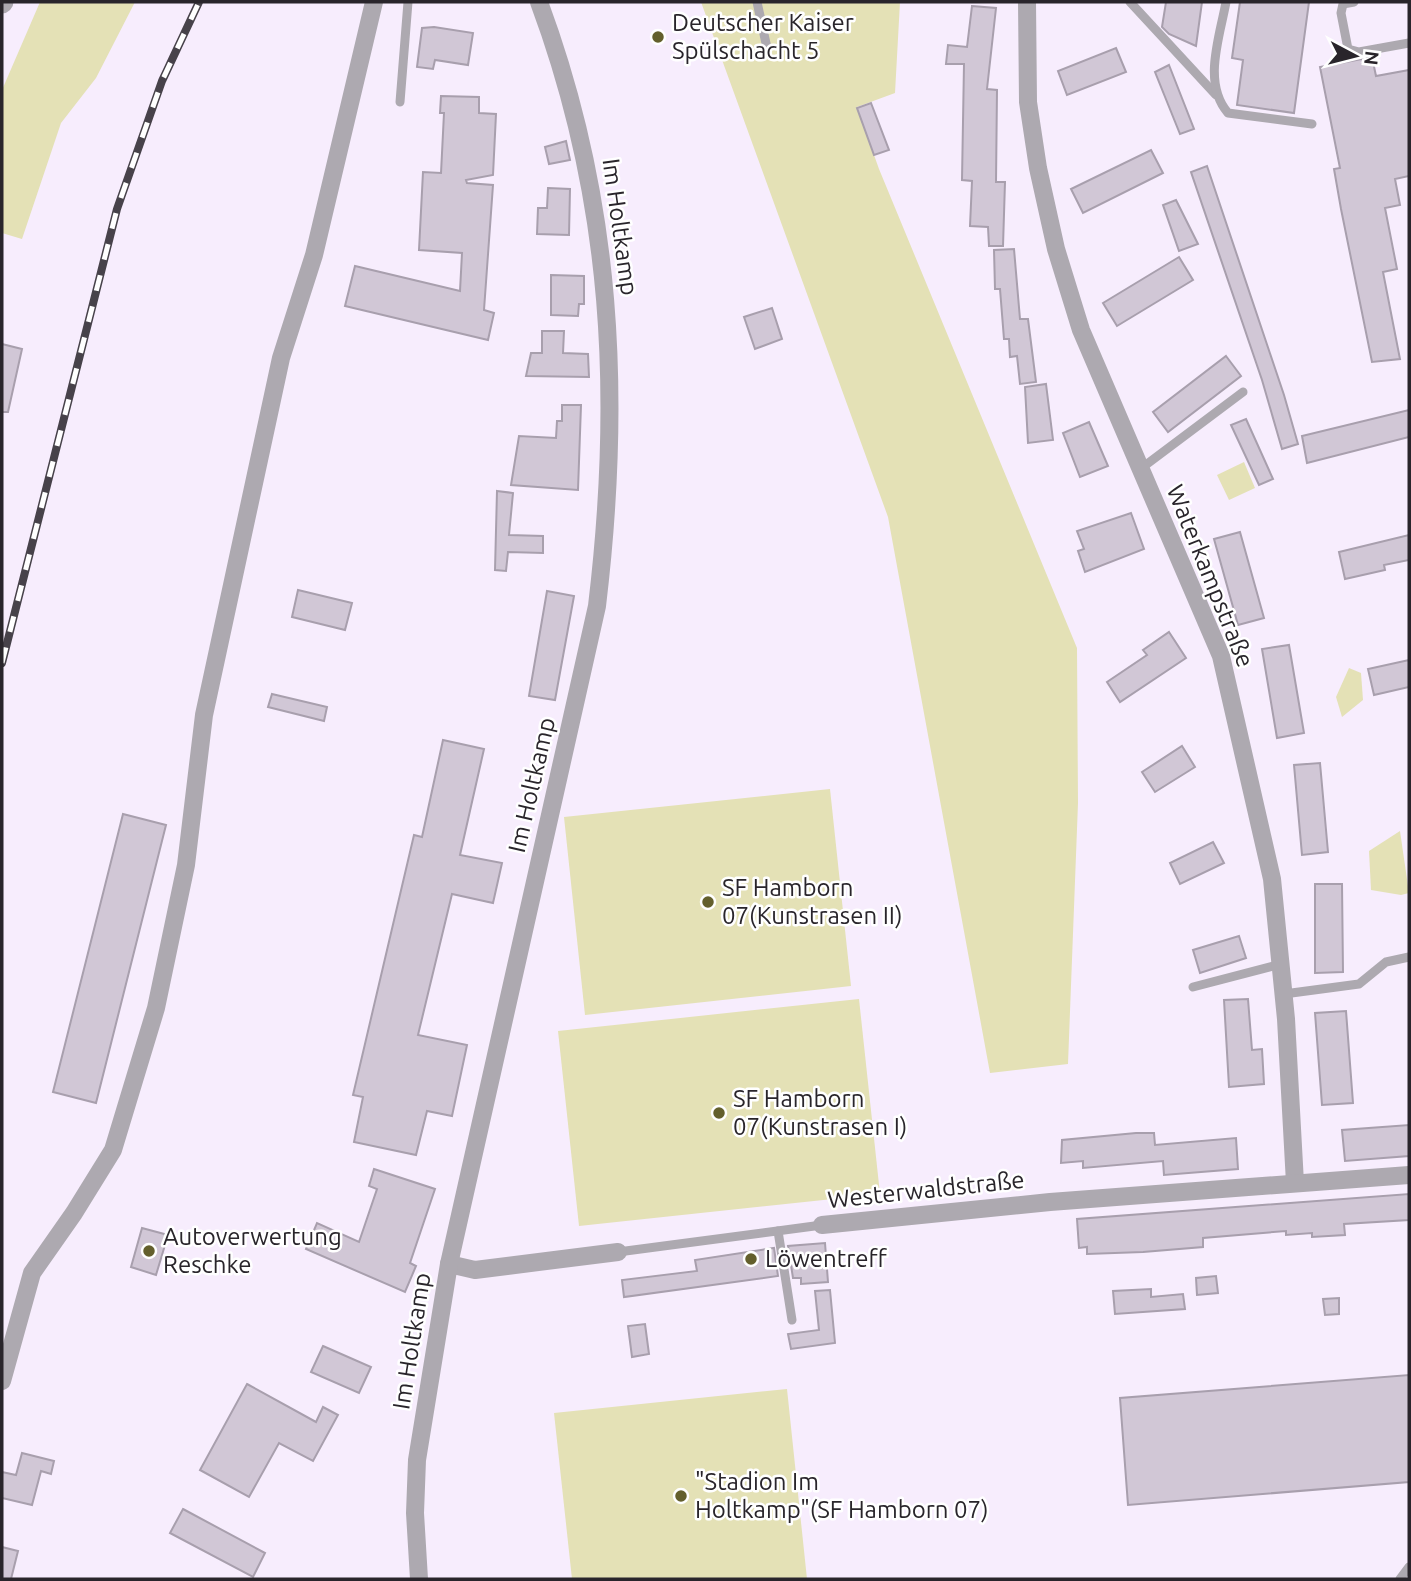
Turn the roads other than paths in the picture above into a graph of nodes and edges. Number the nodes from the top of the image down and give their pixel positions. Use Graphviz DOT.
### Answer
graph roads {
  1 [pos="374,2"];
  2 [pos="408,2"];
  3 [pos="539,2"];
  4 [pos="757,2"];
  5 [pos="1027,2"];
  6 [pos="1130,2"];
  7 [pos="1226,2"];
  8 [pos="1354,2"];
  9 [pos="1409,43"];
  10 [pos="767,48"];
  11 [pos="1218,97"];
  12 [pos="400,102"];
  13 [pos="1312,124"];
  14 [pos="1243,392"];
  15 [pos="1139,470"];
  16 [pos="1409,957"];
  17 [pos="1281,964"];
  18 [pos="1192,987"];
  19 [pos="1284,994"];
  20 [pos="1409,1175"];
  21 [pos="1295,1183"];
  22 [pos="822,1225"];
  23 [pos="778,1231"];
  24 [pos="618,1252"];
  25 [pos="449,1264"];
  26 [pos="792,1320"];
  27 [pos="2,1381"];
  28 [pos="1409,1567"];
  29 [pos="419,1579"];
  30 [pos="1400,1579"];
  1 -- 27 [label="street"];
  2 -- 12 [label="lane"];
  3 -- 25 [label="street, Im Holtkamp"];
  4 -- 10 [label="lane"];
  5 -- 15 [label="street, Waterkampstraße"];
  6 -- 11 [label="lane"];
  7 -- 11 [label="lane"];
  8 -- 9 [label="lane"];
  11 -- 13 [label="lane"];
  14 -- 15 [label="lane"];
  15 -- 17 [label="street, Waterkampstraße"];
  16 -- 19 [label="lane"];
  17 -- 18 [label="lane"];
  17 -- 19 [label="street, Waterkampstraße"];
  19 -- 21 [label="street, Waterkampstraße"];
  20 -- 21 [label="street, Westerwaldstraße"];
  21 -- 22 [label="street, Westerwaldstraße"];
  22 -- 23 [label="lane, Westerwaldstraße"];
  23 -- 24 [label="lane, Westerwaldstraße"];
  23 -- 26 [label="lane"];
  24 -- 25 [label="street, Westerwaldstraße"];
  25 -- 29 [label="street, Im Holtkamp"];
  28 -- 30 [label="lane"];
}
